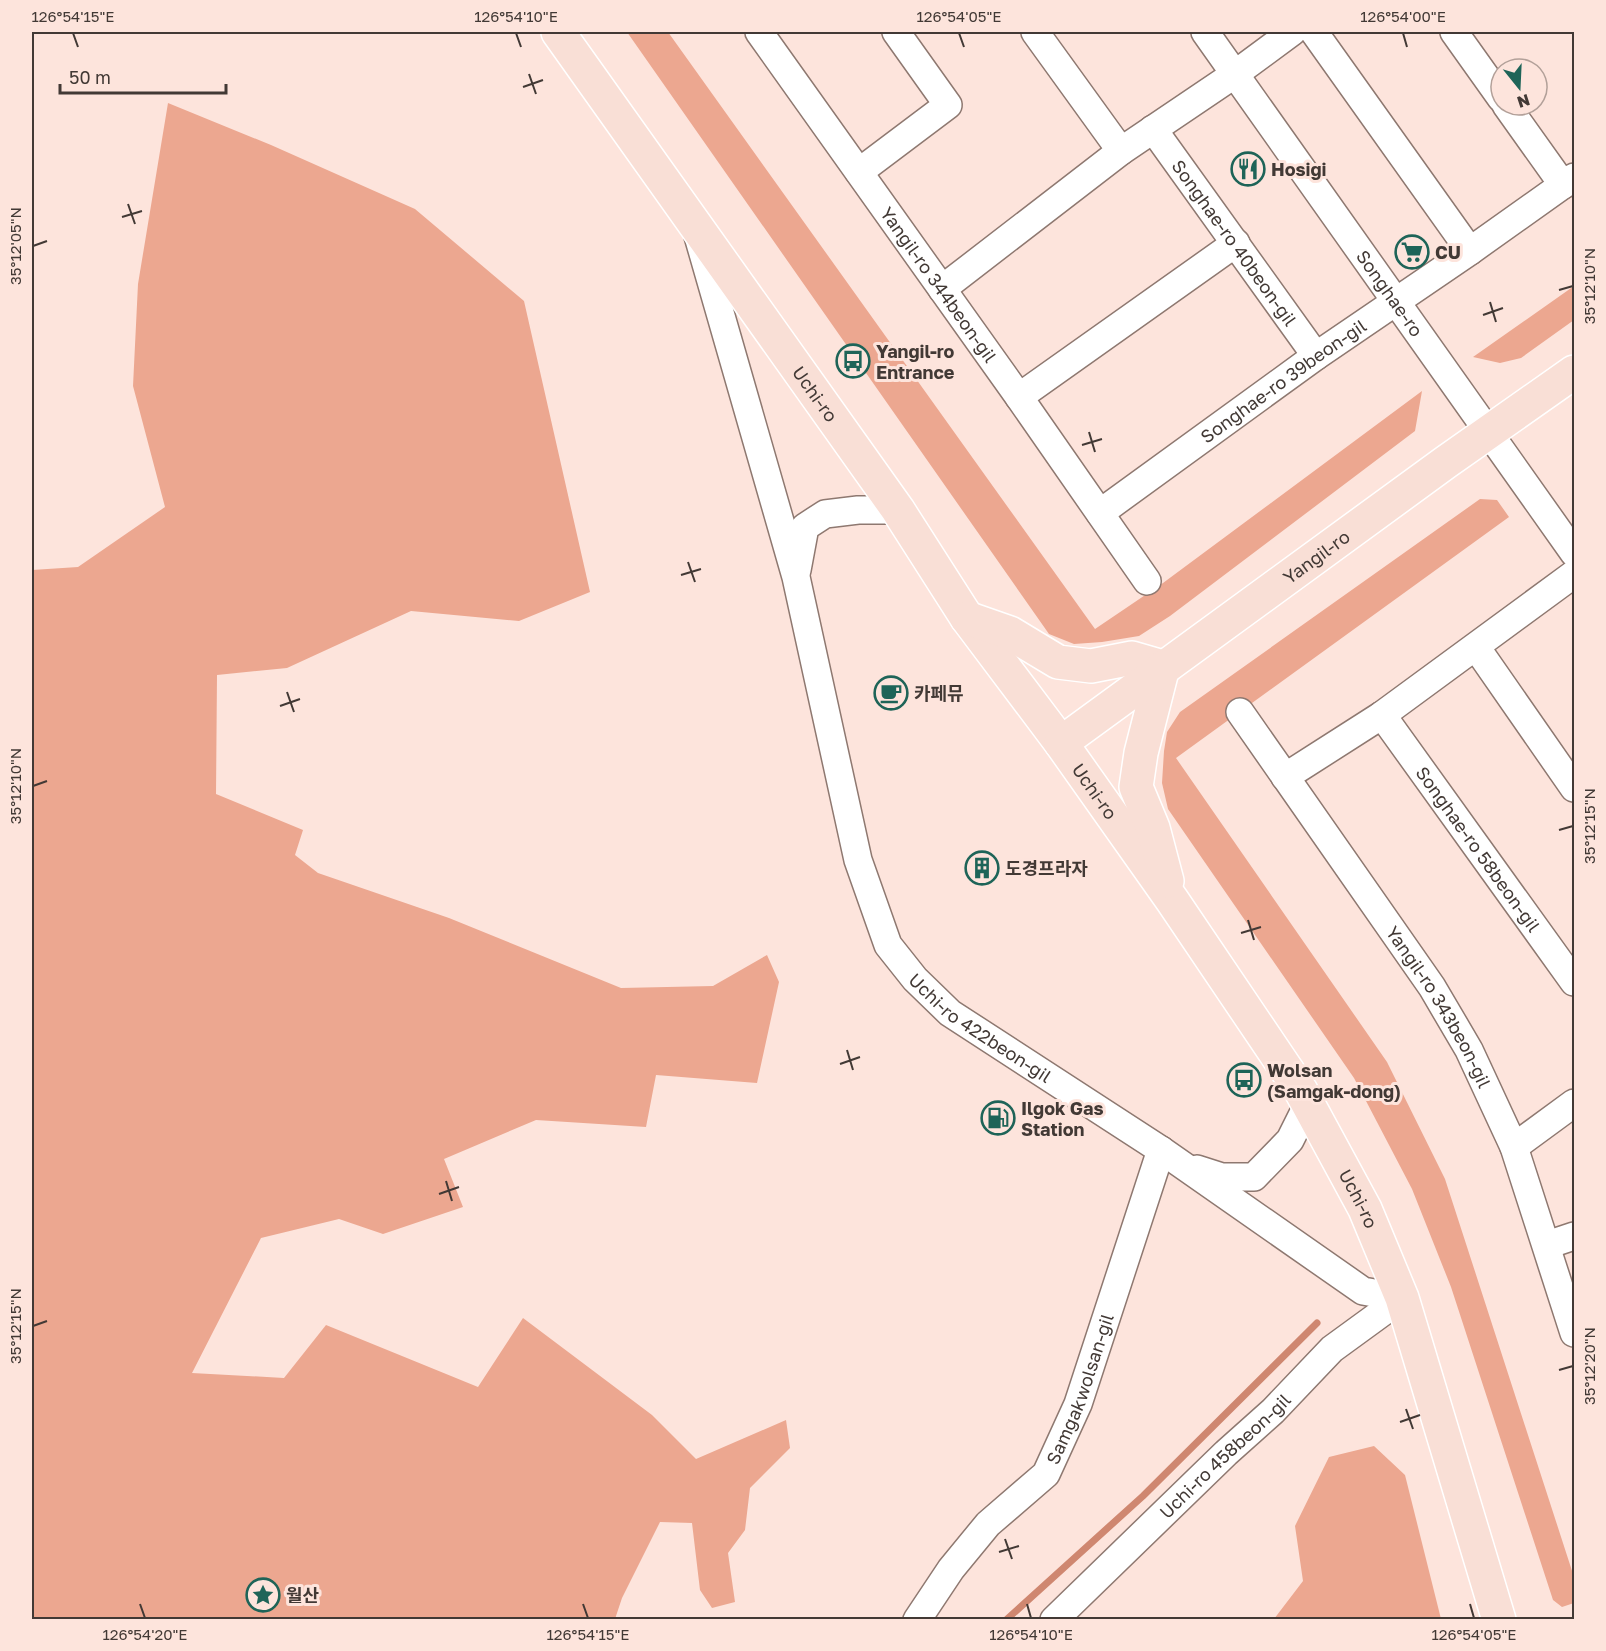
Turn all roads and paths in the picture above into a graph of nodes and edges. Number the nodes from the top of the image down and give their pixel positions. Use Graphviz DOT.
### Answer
graph roads {
  1 [pos="558,32"];
  2 [pos="759,32"];
  3 [pos="896,32"];
  4 [pos="1035,32"];
  5 [pos="1205,32"];
  6 [pos="1292,32"];
  7 [pos="1314,32"];
  8 [pos="1454,32"];
  9 [pos="1235,74"];
  10 [pos="1489,81"];
  11 [pos="1516,117"];
  12 [pos="1153,129"];
  13 [pos="1121,151"];
  14 [pos="859,172"];
  15 [pos="1569,181"];
  16 [pos="696,228"];
  17 [pos="1236,243"];
  18 [pos="1470,251"];
  19 [pos="942,289"];
  20 [pos="1395,301"];
  21 [pos="1316,356"];
  22 [pos="1575,372"];
  23 [pos="1019,397"];
  24 [pos="1489,432"];
  25 [pos="898,510"];
  26 [pos="1100,513"];
  27 [pos="1575,553"];
  28 [pos="1575,574"];
  29 [pos="796,578"];
  30 [pos="1147,582"];
  31 [pos="967,618"];
  32 [pos="1476,647"];
  33 [pos="1163,667"];
  34 [pos="1240,712"];
  35 [pos="1382,715"];
  36 [pos="1061,743"];
  37 [pos="1285,777"];
  38 [pos="1575,788"];
  39 [pos="1172,900"];
  40 [pos="1575,982"];
  41 [pos="1575,1103"];
  42 [pos="1308,1104"];
  43 [pos="1514,1147"];
  44 [pos="1170,1156"];
  45 [pos="1575,1236"];
  46 [pos="1547,1245"];
  47 [pos="1402,1298"];
  48 [pos="1575,1333"];
  49 [pos="917,1620"];
  50 [pos="1054,1620"];
  51 [pos="1499,1620"];
  1 -- 16 [label="main road, Uchi-ro"];
  2 -- 14 [label="street, Yangil-ro 344beon-gil"];
  3 -- 14 [label="street"];
  4 -- 13 [label="street"];
  5 -- 9 [label="street, Songhae-ro"];
  6 -- 9 [label="street"];
  7 -- 18 [label="street"];
  8 -- 10 [label="street"];
  9 -- 12 [label="street"];
  9 -- 20 [label="street, Songhae-ro"];
  11 -- 15 [label="street, Songhae-ro 39beon-gil"];
  12 -- 13 [label="street"];
  12 -- 17 [label="street, Songhae-ro 40beon-gil"];
  13 -- 19 [label="street"];
  14 -- 19 [label="street, Yangil-ro 344beon-gil"];
  15 -- 18 [label="street, Songhae-ro 39beon-gil"];
  16 -- 25 [label="main road, Uchi-ro"];
  16 -- 29 [label="street, Uchi-ro 422beon-gil"];
  17 -- 21 [label="street, Songhae-ro 40beon-gil"];
  17 -- 23 [label="street"];
  18 -- 20 [label="street, Songhae-ro 39beon-gil"];
  19 -- 23 [label="street, Yangil-ro 344beon-gil"];
  20 -- 21 [label="street, Songhae-ro 39beon-gil"];
  20 -- 24 [label="street, Songhae-ro"];
  21 -- 26 [label="street, Songhae-ro 39beon-gil"];
  22 -- 24 [label="main road, Yangil-ro"];
  23 -- 26 [label="street, Yangil-ro 344beon-gil"];
  24 -- 27 [label="street, Songhae-ro"];
  24 -- 33 [label="main road, Yangil-ro"];
  25 -- 29 [label="street"];
  25 -- 31 [label="main road, Uchi-ro"];
  26 -- 30 [label="street, Yangil-ro 344beon-gil"];
  28 -- 32 [label="street"];
  29 -- 44 [label="street, Uchi-ro 422beon-gil"];
  31 -- 33 [label="main road"];
  31 -- 36 [label="main road, Uchi-ro"];
  32 -- 35 [label="street"];
  32 -- 38 [label="street"];
  33 -- 36 [label="main road, Yangil-ro"];
  33 -- 39 [label="main road"];
  34 -- 37 [label="street, Yangil-ro 343beon-gil"];
  35 -- 37 [label="street"];
  35 -- 40 [label="street, Songhae-ro 58beon-gil"];
  36 -- 39 [label="main road, Uchi-ro"];
  37 -- 43 [label="street, Yangil-ro 343beon-gil"];
  39 -- 42 [label="main road, Uchi-ro"];
  41 -- 43 [label="street"];
  42 -- 44 [label="street"];
  42 -- 47 [label="main road, Uchi-ro"];
  43 -- 46 [label="street, Yangil-ro 343beon-gil"];
  44 -- 47 [label="street, Uchi-ro 422beon-gil"];
  44 -- 49 [label="street, Samgakwolsan-gil"];
  45 -- 46 [label="street"];
  46 -- 48 [label="street, Yangil-ro 343beon-gil"];
  47 -- 50 [label="street, Uchi-ro 458beon-gil"];
  47 -- 51 [label="main road, Uchi-ro"];
}
